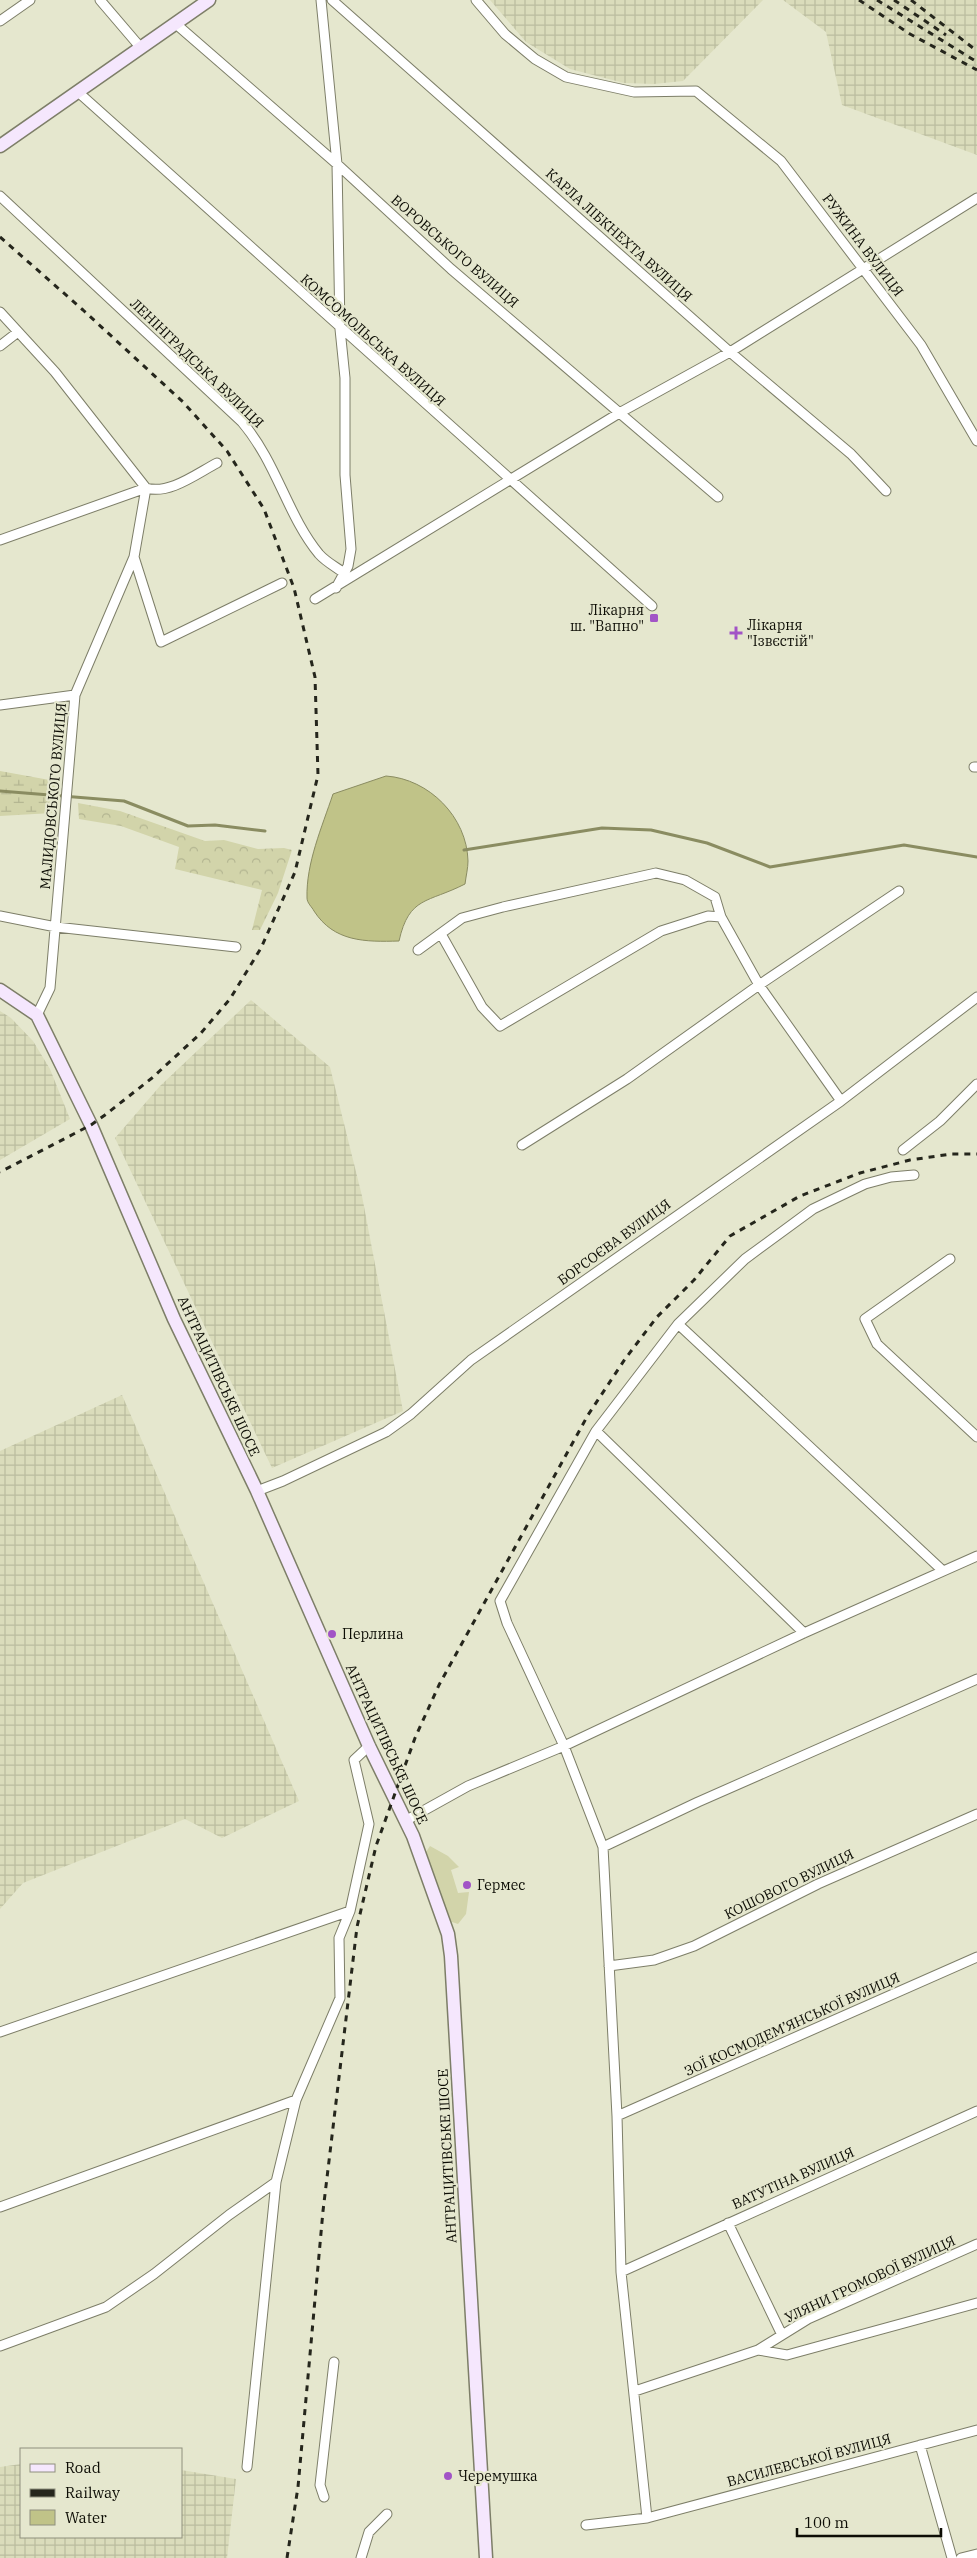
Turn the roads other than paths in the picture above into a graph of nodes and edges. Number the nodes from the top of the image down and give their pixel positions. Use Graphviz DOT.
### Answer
graph roads {
  1 [pos="30,0"];
  2 [pos="100,0"];
  3 [pos="208,0"];
  4 [pos="321,0"];
  5 [pos="332,0"];
  6 [pos="476,0"];
  7 [pos="0,21"];
  8 [pos="176,24"];
  9 [pos="141,48"];
  10 [pos="78,92"];
  11 [pos="0,146"];
  12 [pos="337,164"];
  13 [pos="0,196"];
  14 [pos="977,198"];
  15 [pos="865,268"];
  16 [pos="0,312"];
  17 [pos="340,329"];
  18 [pos="18,332"];
  19 [pos="0,346"];
  20 [pos="730,352"];
  21 [pos="621,412"];
  22 [pos="977,442"];
  23 [pos="217,463"];
  24 [pos="511,481"];
  25 [pos="146,488"];
  26 [pos="886,491"];
  27 [pos="718,497"];
  28 [pos="0,540"];
  29 [pos="134,557"];
  30 [pos="344,572"];
  31 [pos="282,583"];
  32 [pos="336,588"];
  33 [pos="315,599"];
  34 [pos="652,606"];
  35 [pos="75,695"];
  36 [pos="0,706"];
  37 [pos="899,891"];
  38 [pos="0,916"];
  39 [pos="721,917"];
  40 [pos="56,927"];
  41 [pos="441,934"];
  42 [pos="236,947"];
  43 [pos="418,950"];
  44 [pos="759,985"];
  45 [pos="0,990"];
  46 [pos="977,997"];
  47 [pos="37,1015"];
  48 [pos="977,1084"];
  49 [pos="840,1101"];
  50 [pos="522,1145"];
  51 [pos="903,1150"];
  52 [pos="914,1175"];
  53 [pos="950,1259"];
  54 [pos="678,1324"];
  55 [pos="596,1431"];
  56 [pos="977,1437"];
  57 [pos="257,1491"];
  58 [pos="977,1556"];
  59 [pos="942,1570"];
  60 [pos="804,1633"];
  61 [pos="977,1678"];
  62 [pos="369,1746"];
  63 [pos="564,1746"];
  64 [pos="977,1814"];
  65 [pos="405,1822"];
  66 [pos="604,1848"];
  67 [pos="350,1911"];
  68 [pos="977,1956"];
  69 [pos="609,1966"];
  70 [pos="0,2032"];
  71 [pos="296,2100"];
  72 [pos="977,2111"];
  73 [pos="617,2116"];
  74 [pos="276,2182"];
  75 [pos="0,2208"];
  76 [pos="728,2222"];
  77 [pos="977,2244"];
  78 [pos="621,2272"];
  79 [pos="977,2303"];
  80 [pos="782,2335"];
  81 [pos="0,2346"];
  82 [pos="758,2350"];
  83 [pos="334,2362"];
  84 [pos="635,2391"];
  85 [pos="977,2430"];
  86 [pos="920,2445"];
  87 [pos="247,2467"];
  88 [pos="324,2497"];
  89 [pos="387,2514"];
  90 [pos="647,2518"];
  91 [pos="586,2525"];
  92 [pos="977,2554"];
  93 [pos="361,2558"];
  94 [pos="486,2558"];
  95 [pos="952,2558"];
  96 [pos="961,2558"];
  1 -- 7 [label="street"];
  2 -- 9 [label="street"];
  3 -- 8 [label="main road"];
  4 -- 12 [label="street"];
  5 -- 20 [label="street, КАРЛА ЛІБКНЕХТА ВУЛИЦЯ"];
  6 -- 15 [label="street, РУЖИНА ВУЛИЦЯ"];
  8 -- 9 [label="main road"];
  8 -- 12 [label="street, ВОРОВСЬКОГО ВУЛИЦЯ"];
  9 -- 10 [label="main road"];
  10 -- 11 [label="main road"];
  10 -- 17 [label="street, КОМСОМОЛЬСЬКА ВУЛИЦЯ"];
  12 -- 17 [label="street"];
  12 -- 21 [label="street, ВОРОВСЬКОГО ВУЛИЦЯ"];
  13 -- 30 [label="street, ЛЕНІНГРАДСЬКА ВУЛИЦЯ"];
  14 -- 15 [label="street"];
  15 -- 20 [label="street"];
  15 -- 22 [label="street, РУЖИНА ВУЛИЦЯ"];
  16 -- 18 [label="street"];
  17 -- 24 [label="street, КОМСОМОЛЬСЬКА ВУЛИЦЯ"];
  17 -- 30 [label="street"];
  18 -- 19 [label="street"];
  18 -- 25 [label="street"];
  20 -- 21 [label="street"];
  20 -- 26 [label="street, КАРЛА ЛІБКНЕХТА ВУЛИЦЯ"];
  21 -- 24 [label="street"];
  21 -- 27 [label="street, ВОРОВСЬКОГО ВУЛИЦЯ"];
  23 -- 25 [label="street"];
  24 -- 32 [label="street"];
  24 -- 34 [label="street, КОМСОМОЛЬСЬКА ВУЛИЦЯ"];
  25 -- 28 [label="street"];
  25 -- 29 [label="street, МАЛИДОВСЬКОГО ВУЛИЦЯ"];
  29 -- 31 [label="street"];
  29 -- 35 [label="street, МАЛИДОВСЬКОГО ВУЛИЦЯ"];
  30 -- 32 [label="street"];
  32 -- 33 [label="street"];
  35 -- 36 [label="street"];
  35 -- 40 [label="street, МАЛИДОВСЬКОГО ВУЛИЦЯ"];
  37 -- 44 [label="street"];
  38 -- 40 [label="street"];
  39 -- 41 [label="street"];
  39 -- 41 [label="street"];
  39 -- 44 [label="street"];
  40 -- 42 [label="street"];
  40 -- 47 [label="street, МАЛИДОВСЬКОГО ВУЛИЦЯ"];
  41 -- 43 [label="street"];
  44 -- 49 [label="street"];
  44 -- 50 [label="street"];
  45 -- 47 [label="main road, АНТРАЦИТІВСЬКЕ ШОСЕ"];
  46 -- 49 [label="street, БОРСОЄВА ВУЛИЦЯ"];
  47 -- 57 [label="main road, АНТРАЦИТІВСЬКЕ ШОСЕ"];
  48 -- 51 [label="street"];
  49 -- 57 [label="street, БОРСОЄВА ВУЛИЦЯ"];
  52 -- 54 [label="street"];
  53 -- 56 [label="street"];
  54 -- 55 [label="street"];
  54 -- 59 [label="street"];
  55 -- 60 [label="street"];
  55 -- 63 [label="street"];
  57 -- 62 [label="main road, АНТРАЦИТІВСЬКЕ ШОСЕ"];
  58 -- 59 [label="street"];
  59 -- 60 [label="street"];
  60 -- 63 [label="street"];
  61 -- 66 [label="street"];
  62 -- 65 [label="main road, АНТРАЦИТІВСЬКЕ ШОСЕ"];
  62 -- 67 [label="street"];
  63 -- 65 [label="street"];
  63 -- 66 [label="street"];
  64 -- 69 [label="street, КОШОВОГО ВУЛИЦЯ"];
  65 -- 94 [label="main road, АНТРАЦИТІВСЬКЕ ШОСЕ"];
  66 -- 69 [label="street"];
  67 -- 70 [label="street"];
  67 -- 71 [label="street"];
  68 -- 73 [label="street, ЗОЇ КОСМОДЕМ’ЯНСЬКОЇ ВУЛИЦЯ"];
  69 -- 73 [label="street"];
  71 -- 74 [label="street"];
  71 -- 75 [label="street"];
  72 -- 76 [label="street, ВАТУТІНА ВУЛИЦЯ"];
  73 -- 78 [label="street"];
  74 -- 81 [label="street"];
  74 -- 87 [label="street"];
  76 -- 78 [label="street, ВАТУТІНА ВУЛИЦЯ"];
  76 -- 80 [label="street"];
  77 -- 80 [label="street, УЛЯНИ ГРОМОВОЇ ВУЛИЦЯ"];
  78 -- 84 [label="street"];
  79 -- 82 [label="street"];
  80 -- 82 [label="street, УЛЯНИ ГРОМОВОЇ ВУЛИЦЯ"];
  82 -- 84 [label="street, УЛЯНИ ГРОМОВОЇ ВУЛИЦЯ"];
  83 -- 88 [label="street"];
  84 -- 90 [label="street"];
  85 -- 86 [label="street, ВАСИЛЕВСЬКОЇ ВУЛИЦЯ"];
  86 -- 90 [label="street, ВАСИЛЕВСЬКОЇ ВУЛИЦЯ"];
  86 -- 95 [label="street"];
  89 -- 93 [label="street"];
  90 -- 91 [label="street, ВАСИЛЕВСЬКОЇ ВУЛИЦЯ"];
  92 -- 96 [label="street"];
}
